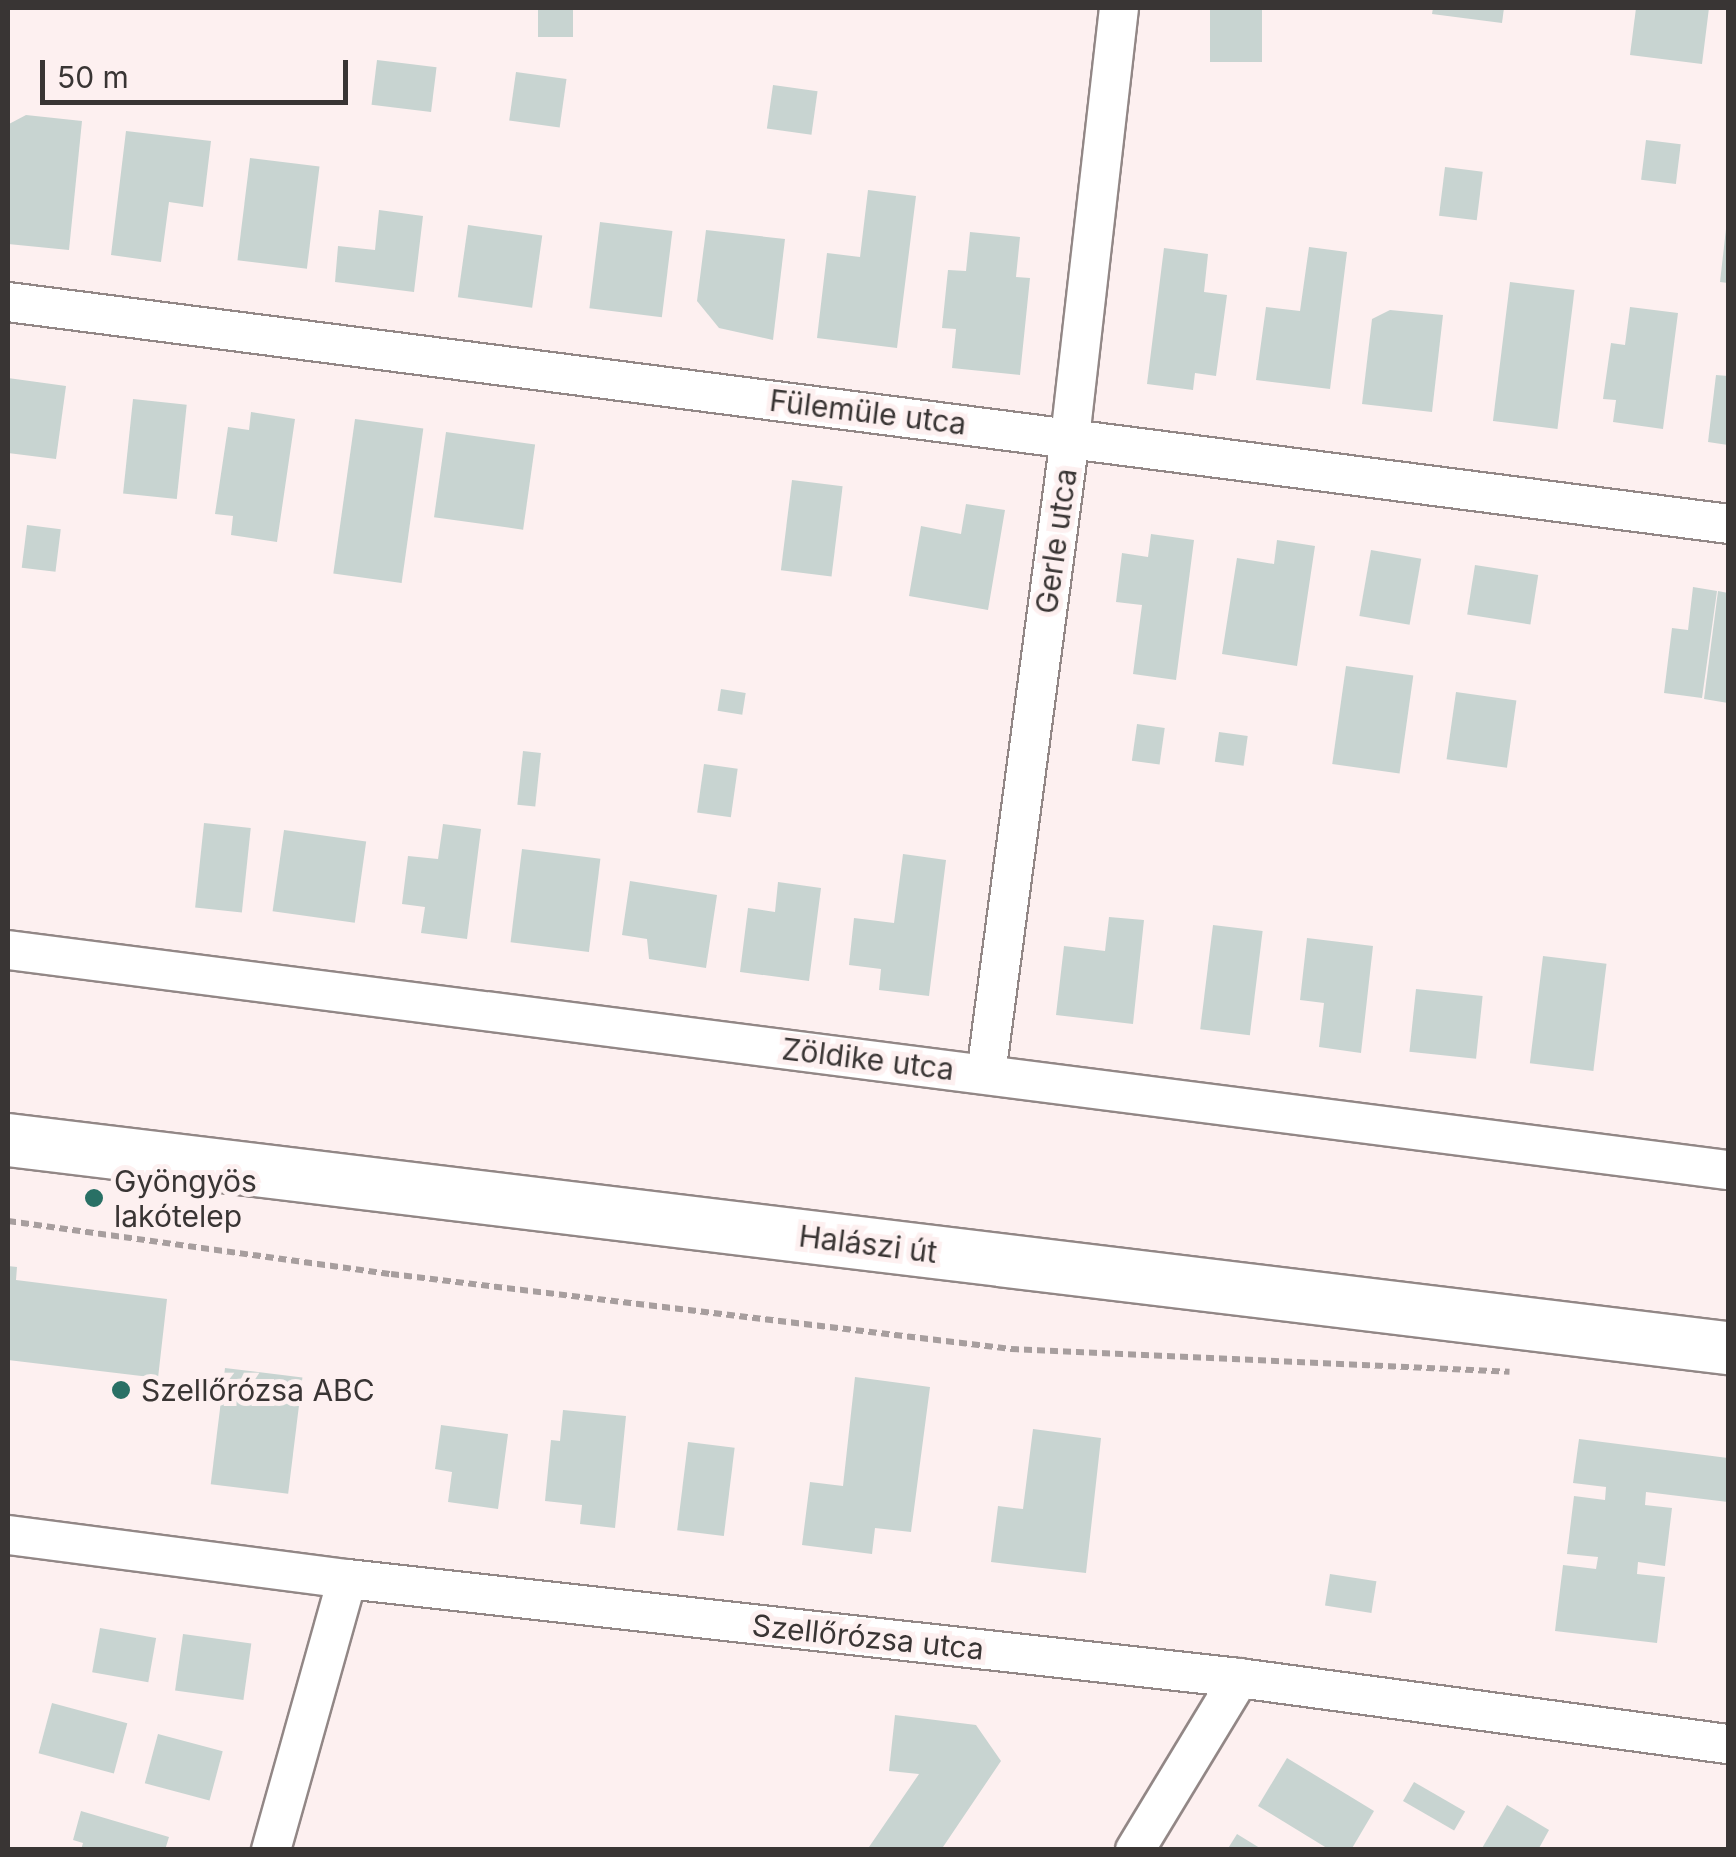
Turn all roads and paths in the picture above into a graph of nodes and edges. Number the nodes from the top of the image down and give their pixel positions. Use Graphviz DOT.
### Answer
graph roads {
  1 [pos="1119,8"];
  2 [pos="8,302"];
  3 [pos="1070,438"];
  4 [pos="1728,524"];
  5 [pos="8,950"];
  6 [pos="986,1074"];
  7 [pos="8,1140"];
  8 [pos="1728,1170"];
  9 [pos="8,1220"];
  10 [pos="1728,1348"];
  11 [pos="1518,1372"];
  12 [pos="8,1535"];
  13 [pos="346,1579"];
  14 [pos="1239,1678"];
  15 [pos="1728,1744"];
  16 [pos="271,1850"];
  17 [pos="1136,1850"];
  1 -- 3 [label="street, Gerle utca"];
  2 -- 3 [label="street, Fülemüle utca"];
  3 -- 4 [label="street, Fülemüle utca"];
  3 -- 6 [label="street, Gerle utca"];
  5 -- 6 [label="street, Zöldike utca"];
  6 -- 8 [label="street, Zöldike utca"];
  7 -- 10 [label="main road, Halászi út"];
  9 -- 11 [label="path"];
  12 -- 13 [label="street, Szellőrózsa utca"];
  13 -- 14 [label="street, Szellőrózsa utca"];
  13 -- 16 [label="street"];
  14 -- 15 [label="street, Szellőrózsa utca"];
  14 -- 17 [label="street"];
}
